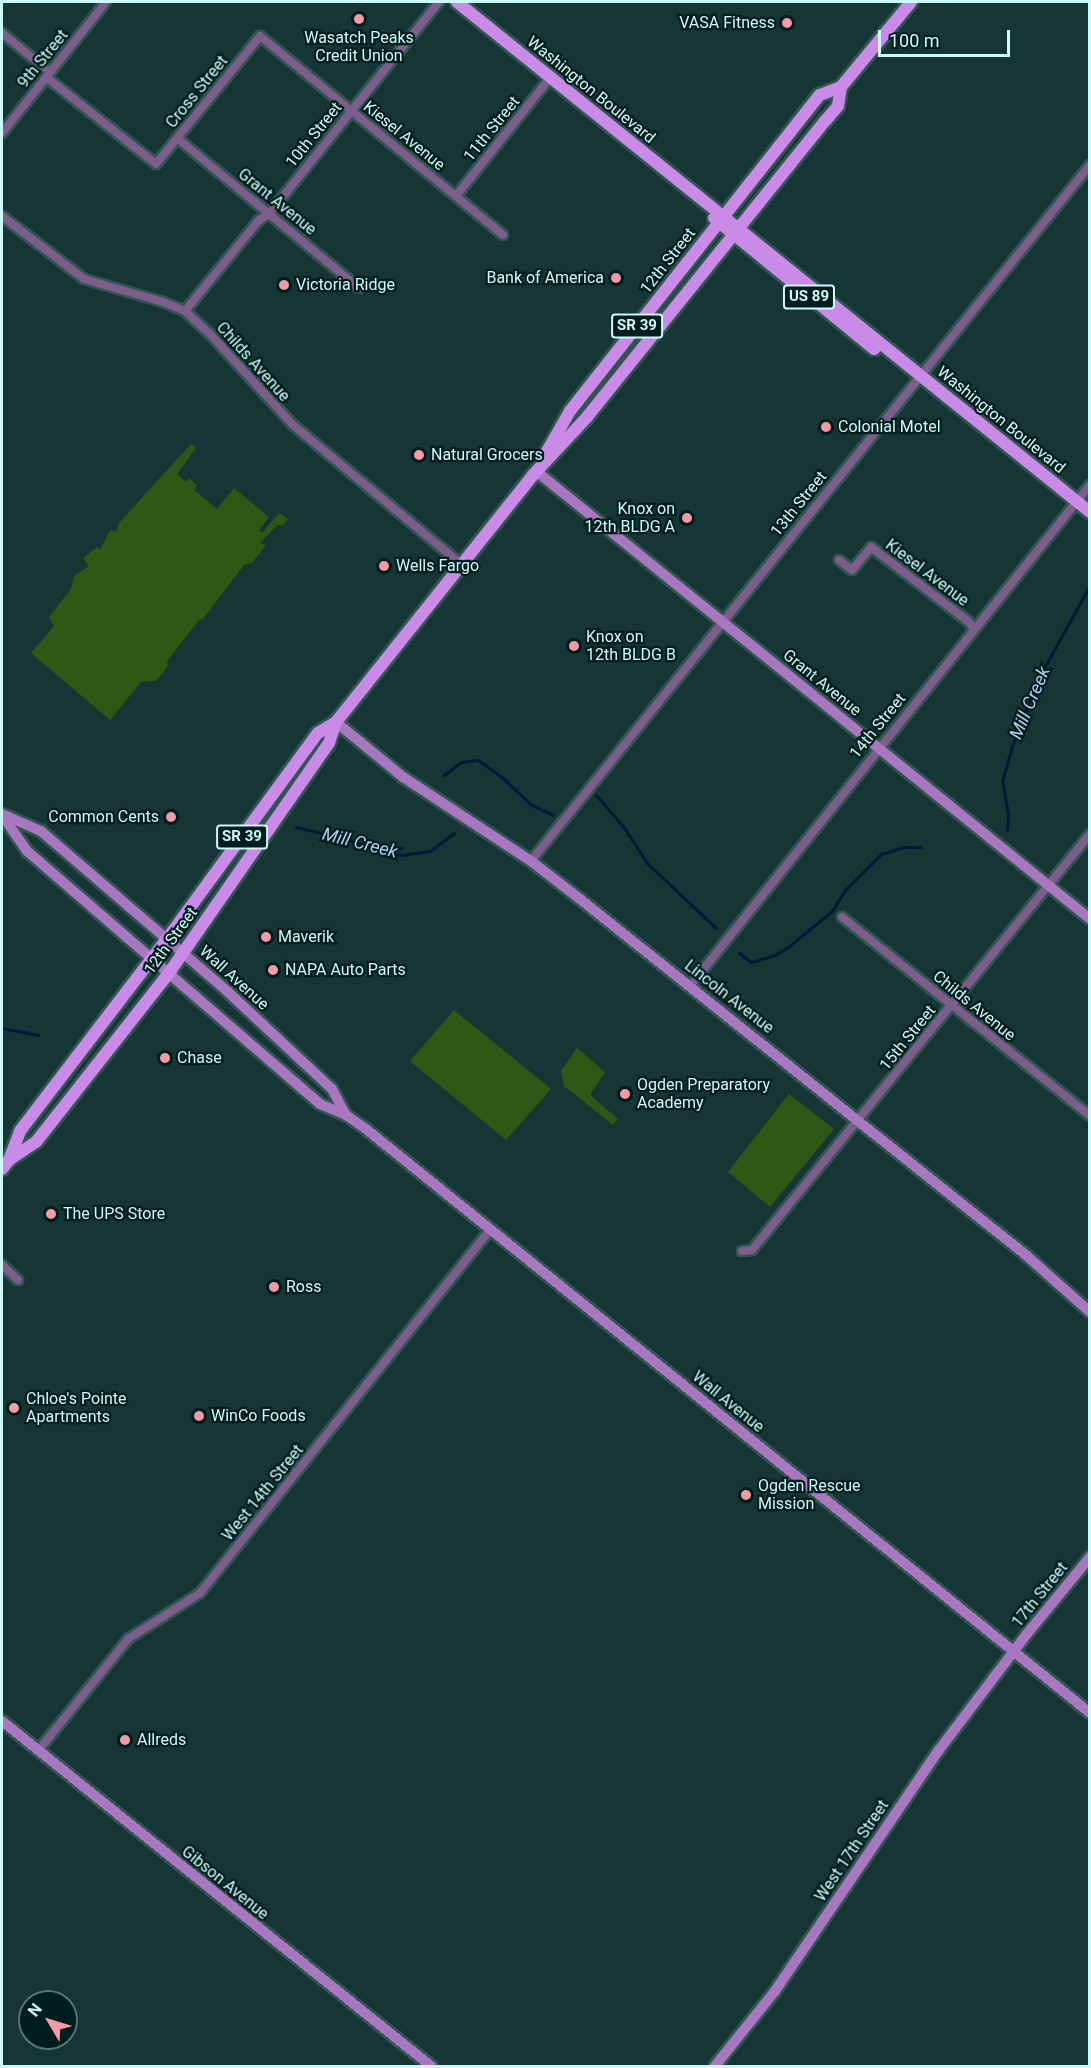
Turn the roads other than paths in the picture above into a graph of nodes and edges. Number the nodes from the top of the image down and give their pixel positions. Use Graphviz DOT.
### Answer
graph roads {
  1 [pos="106,2"];
  2 [pos="440,2"];
  3 [pos="457,2"];
  4 [pos="911,2"];
  5 [pos="2,33"];
  6 [pos="260,36"];
  7 [pos="48,74"];
  8 [pos="550,78"];
  9 [pos="841,87"];
  10 [pos="351,111"];
  11 [pos="2,133"];
  12 [pos="177,138"];
  13 [pos="1089,165"];
  14 [pos="456,196"];
  15 [pos="269,214"];
  16 [pos="2,216"];
  17 [pos="721,220"];
  18 [pos="736,232"];
  19 [pos="503,235"];
  20 [pos="359,288"];
  21 [pos="185,311"];
  22 [pos="920,376"];
  23 [pos="536,471"];
  24 [pos="1089,485"];
  25 [pos="1076,502"];
  26 [pos="1089,512"];
  27 [pos="839,560"];
  28 [pos="462,565"];
  29 [pos="722,620"];
  30 [pos="974,629"];
  31 [pos="336,722"];
  32 [pos="878,748"];
  33 [pos="2,815"];
  34 [pos="1089,834"];
  35 [pos="531,861"];
  36 [pos="1048,885"];
  37 [pos="843,917"];
  38 [pos="1089,919"];
  39 [pos="167,939"];
  40 [pos="184,953"];
  41 [pos="152,959"];
  42 [pos="169,973"];
  43 [pos="690,986"];
  44 [pos="952,1005"];
  45 [pos="346,1115"];
  46 [pos="1089,1116"];
  47 [pos="858,1120"];
  48 [pos="5,1164"];
  49 [pos="490,1230"];
  50 [pos="742,1251"];
  51 [pos="2,1265"];
  52 [pos="18,1280"];
  53 [pos="1089,1312"];
  54 [pos="1089,1557"];
  55 [pos="1015,1653"];
  56 [pos="1089,1713"];
  57 [pos="2,1721"];
  58 [pos="38,1750"];
  59 [pos="431,2067"];
  60 [pos="715,2067"];
  1 -- 7 [label="street, 9th Street"];
  2 -- 10 [label="street, 10th Street"];
  3 -- 8 [label="main road, Washington Boulevard / US 89"];
  4 -- 9 [label="main road, 12th Street / SR 39"];
  5 -- 7 [label="street"];
  6 -- 10 [label="street, Kiesel Avenue"];
  6 -- 12 [label="street, Cross Street"];
  7 -- 11 [label="street, 9th Street"];
  7 -- 12 [label="street, Cross Street"];
  8 -- 14 [label="street, 11th Street"];
  8 -- 17 [label="main road, Washington Boulevard / US 89"];
  9 -- 17 [label="main road, 12th Street / SR 39"];
  9 -- 18 [label="main road, 12th Street / SR 39"];
  10 -- 14 [label="street, Kiesel Avenue"];
  10 -- 15 [label="street, 10th Street"];
  12 -- 15 [label="street, Grant Avenue"];
  13 -- 22 [label="street, 13th Street"];
  14 -- 19 [label="street, Kiesel Avenue"];
  15 -- 20 [label="street, Grant Avenue"];
  15 -- 21 [label="street, 10th Street"];
  16 -- 21 [label="street, Childs Avenue"];
  17 -- 18 [label="main road, Washington Boulevard / US 89"];
  17 -- 23 [label="main road, 12th Street / SR 39"];
  18 -- 22 [label="main road, Washington Boulevard / US 89"];
  18 -- 23 [label="main road, 12th Street / SR 39"];
  21 -- 28 [label="street, Childs Avenue"];
  22 -- 25 [label="main road, Washington Boulevard / US 89"];
  22 -- 29 [label="street, 13th Street"];
  23 -- 28 [label="main road, 12th Street / SR 39"];
  23 -- 29 [label="street, Grant Avenue"];
  24 -- 25 [label="street, 14th Street"];
  25 -- 26 [label="main road, Washington Boulevard / US 89"];
  25 -- 30 [label="street, 14th Street"];
  27 -- 30 [label="street, Kiesel Avenue"];
  28 -- 31 [label="main road, 12th Street / SR 39"];
  29 -- 32 [label="street, Grant Avenue"];
  29 -- 35 [label="street, 13th Street"];
  30 -- 32 [label="street, 14th Street"];
  31 -- 35 [label="street, Lincoln Avenue"];
  31 -- 39 [label="main road, 12th Street / SR 39"];
  31 -- 40 [label="main road, 12th Street / SR 39"];
  32 -- 36 [label="street, Grant Avenue"];
  32 -- 43 [label="street, 14th Street"];
  33 -- 39 [label="street, Wall Avenue"];
  33 -- 41 [label="street, Wall Avenue"];
  34 -- 36 [label="street, 15th Street"];
  35 -- 43 [label="street, Lincoln Avenue"];
  36 -- 38 [label="street, Grant Avenue"];
  36 -- 44 [label="street, 15th Street"];
  37 -- 44 [label="street, Childs Avenue"];
  39 -- 40 [label="street, Wall Avenue"];
  39 -- 41 [label="main road, 12th Street / SR 39"];
  40 -- 42 [label="main road, 12th Street / SR 39"];
  40 -- 45 [label="street, Wall Avenue"];
  41 -- 42 [label="street, Wall Avenue"];
  41 -- 48 [label="main road, 12th Street / SR 39"];
  42 -- 45 [label="street, Wall Avenue"];
  42 -- 48 [label="main road, 12th Street / SR 39"];
  43 -- 47 [label="street, Lincoln Avenue"];
  44 -- 46 [label="street, Childs Avenue"];
  44 -- 47 [label="street, 15th Street"];
  45 -- 49 [label="street, Wall Avenue"];
  47 -- 50 [label="street, 15th Street"];
  47 -- 53 [label="street, Lincoln Avenue"];
  49 -- 55 [label="street, Wall Avenue"];
  49 -- 58 [label="street, West 14th Street"];
  51 -- 52 [label="street"];
  54 -- 55 [label="street, 17th Street"];
  55 -- 56 [label="street, Wall Avenue"];
  55 -- 60 [label="street, West 17th Street"];
  57 -- 58 [label="street, Gibson Avenue"];
  58 -- 59 [label="street, Gibson Avenue"];
}
